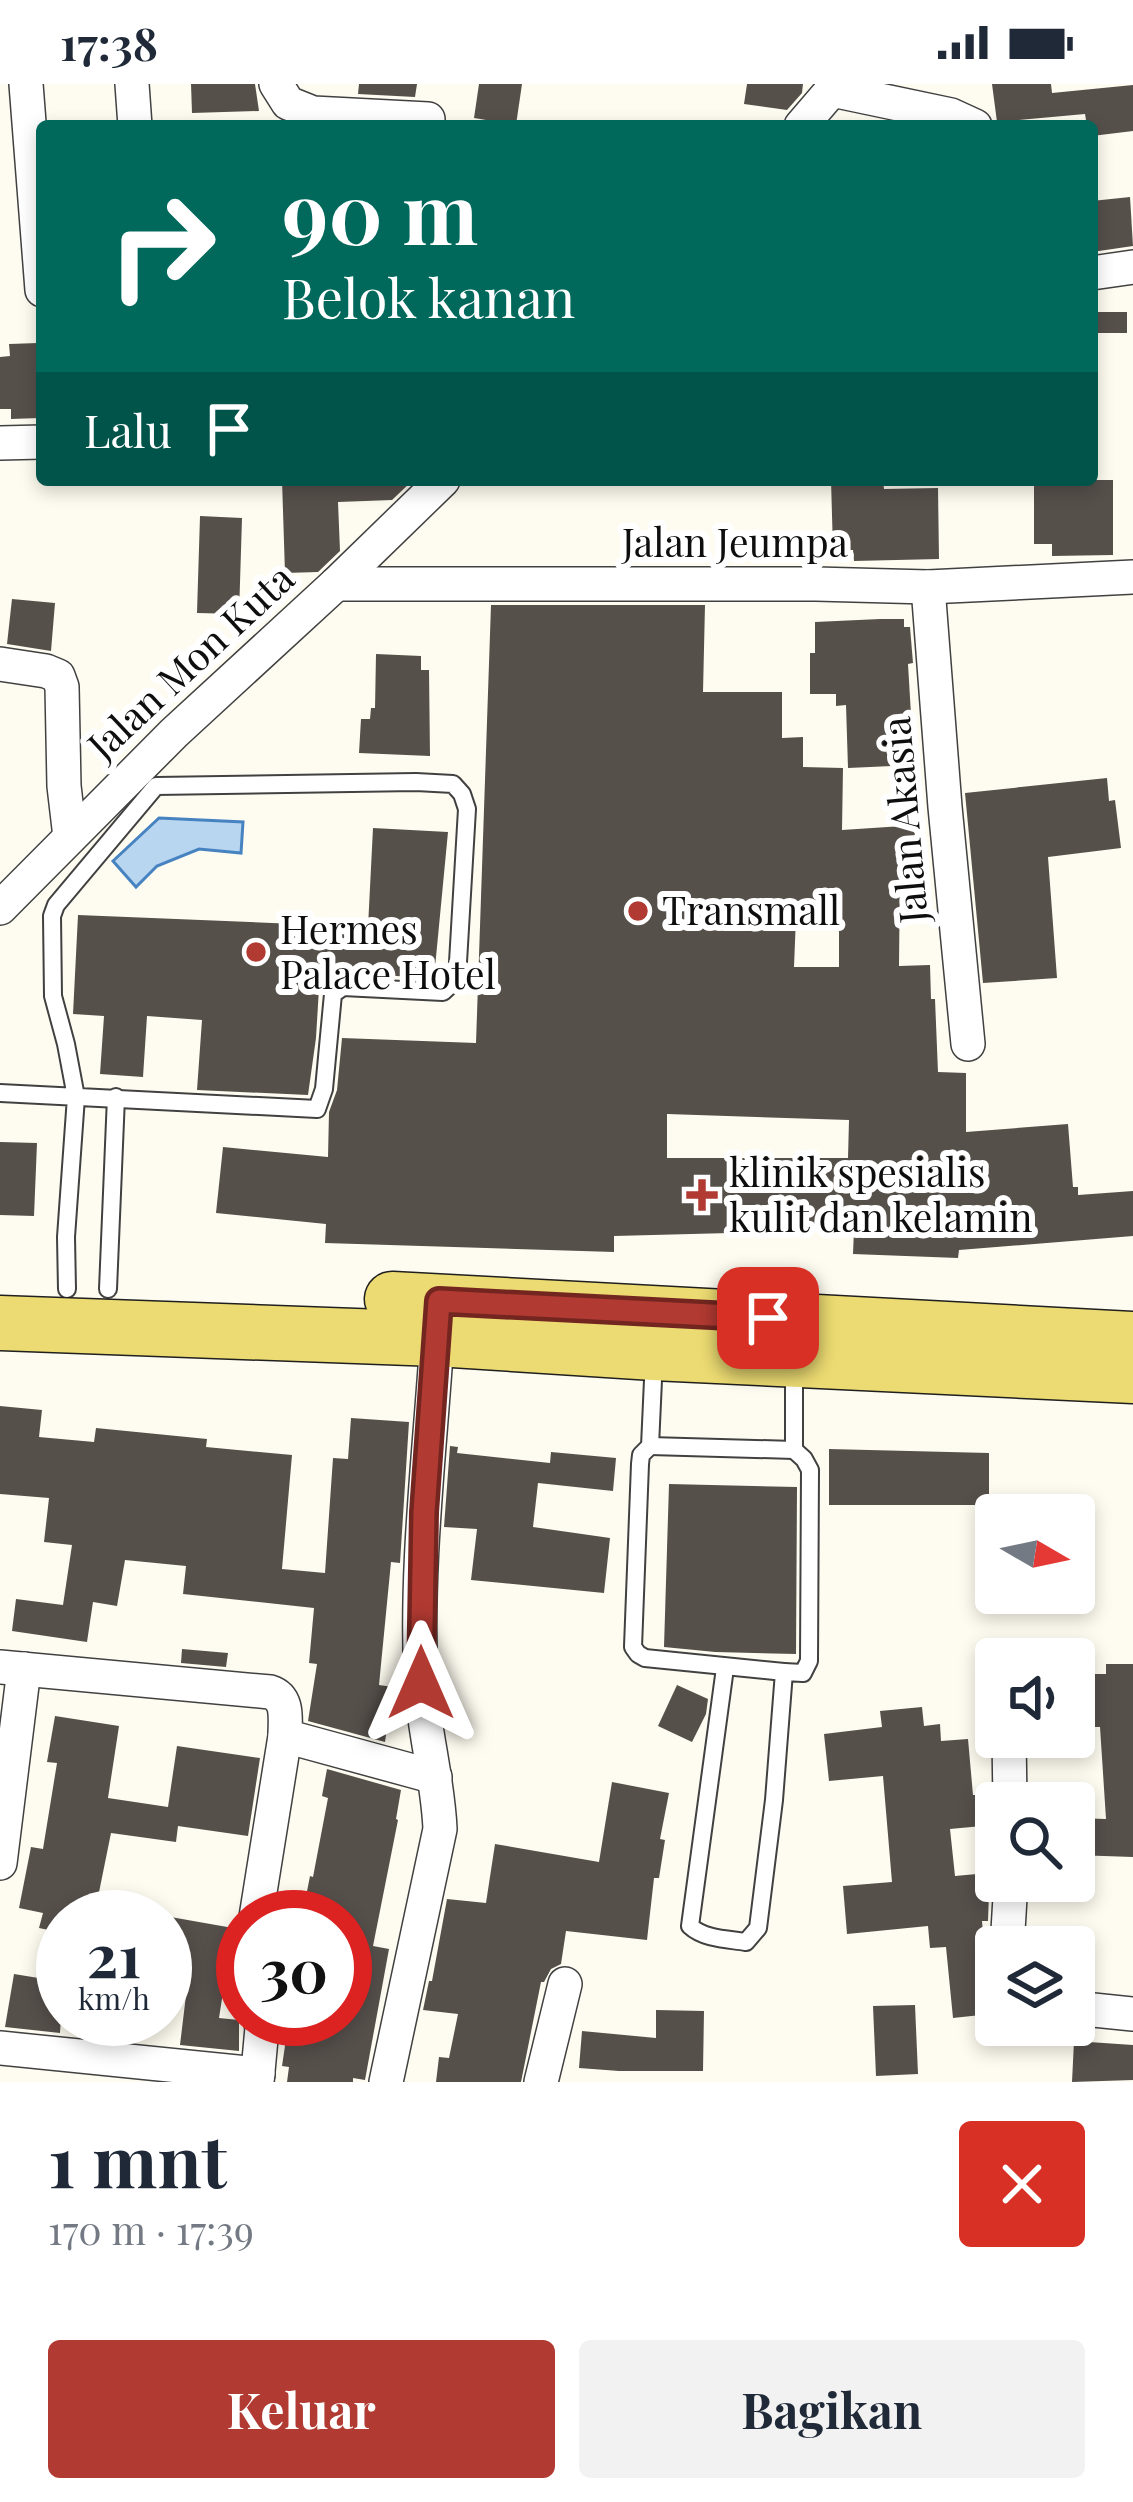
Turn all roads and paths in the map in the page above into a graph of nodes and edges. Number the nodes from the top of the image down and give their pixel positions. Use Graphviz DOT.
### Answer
graph roads {
  1 [pos="26,84"];
  2 [pos="132,84"];
  3 [pos="276,84"];
  4 [pos="431,84"];
  5 [pos="835,87"];
  6 [pos="135,120"];
  7 [pos="403,120"];
  8 [pos="428,120"];
  9 [pos="806,120"];
  10 [pos="962,120"];
  11 [pos="36,213"];
  12 [pos="1133,268"];
  13 [pos="1098,272"];
  14 [pos="36,442"];
  15 [pos="0,443"];
  16 [pos="436,486"];
  17 [pos="1133,577"];
  18 [pos="336,584"];
  19 [pos="928,587"];
  20 [pos="0,664"];
  21 [pos="70,837"];
  22 [pos="0,908"];
  23 [pos="968,1045"];
  24 [pos="0,1093"];
  25 [pos="76,1097"];
  26 [pos="116,1097"];
  27 [pos="0,1286"];
  28 [pos="71,1298"];
  29 [pos="438,1320"];
  30 [pos="0,1323"];
  31 [pos="1133,1339"];
  32 [pos="654,1353"];
  33 [pos="794,1360"];
  34 [pos="1133,1376"];
  35 [pos="650,1446"];
  36 [pos="794,1450"];
  37 [pos="12,1668"];
  38 [pos="725,1668"];
  39 [pos="784,1672"];
  40 [pos="285,1736"];
  41 [pos="435,1777"];
  42 [pos="0,1862"];
  43 [pos="260,1890"];
  44 [pos="565,1984"];
  45 [pos="1095,2010"];
  46 [pos="1133,2014"];
  47 [pos="259,2046"];
  48 [pos="0,2048"];
  49 [pos="258,2078"];
  50 [pos="386,2082"];
  51 [pos="541,2082"];
  1 -- 11 [label="street"];
  2 -- 6 [label="street"];
  3 -- 7 [label="street"];
  4 -- 8 [label="street"];
  5 -- 9 [label="street"];
  5 -- 10 [label="street"];
  12 -- 13 [label="street"];
  14 -- 15 [label="street"];
  16 -- 18 [label="street, Jalan Mon Kuta"];
  17 -- 19 [label="street, Jalan Jeumpa"];
  18 -- 19 [label="street, Jalan Jeumpa"];
  18 -- 21 [label="street, Jalan Mon Kuta"];
  19 -- 23 [label="street, Jalan Akasia"];
  20 -- 21 [label="street"];
  21 -- 22 [label="street, Jalan Mon Kuta"];
  24 -- 25 [label="lane"];
  25 -- 26 [label="lane"];
  25 -- 26 [label="lane"];
  25 -- 28 [label="lane"];
  26 -- 28 [label="lane"];
  27 -- 28 [label="main road"];
  28 -- 29 [label="main road"];
  28 -- 30 [label="main road"];
  29 -- 31 [label="main road"];
  29 -- 32 [label="main road"];
  29 -- 41 [label="street"];
  32 -- 33 [label="main road"];
  32 -- 35 [label="lane"];
  33 -- 34 [label="main road"];
  33 -- 36 [label="lane"];
  35 -- 36 [label="lane"];
  35 -- 38 [label="lane"];
  36 -- 39 [label="lane"];
  37 -- 40 [label="street"];
  37 -- 42 [label="street"];
  38 -- 39 [label="lane"];
  38 -- 39 [label="lane"];
  40 -- 41 [label="street"];
  40 -- 43 [label="street"];
  41 -- 50 [label="street"];
  44 -- 51 [label="street"];
  45 -- 46 [label="street"];
  47 -- 49 [label="street"];
  48 -- 49 [label="street"];
}
